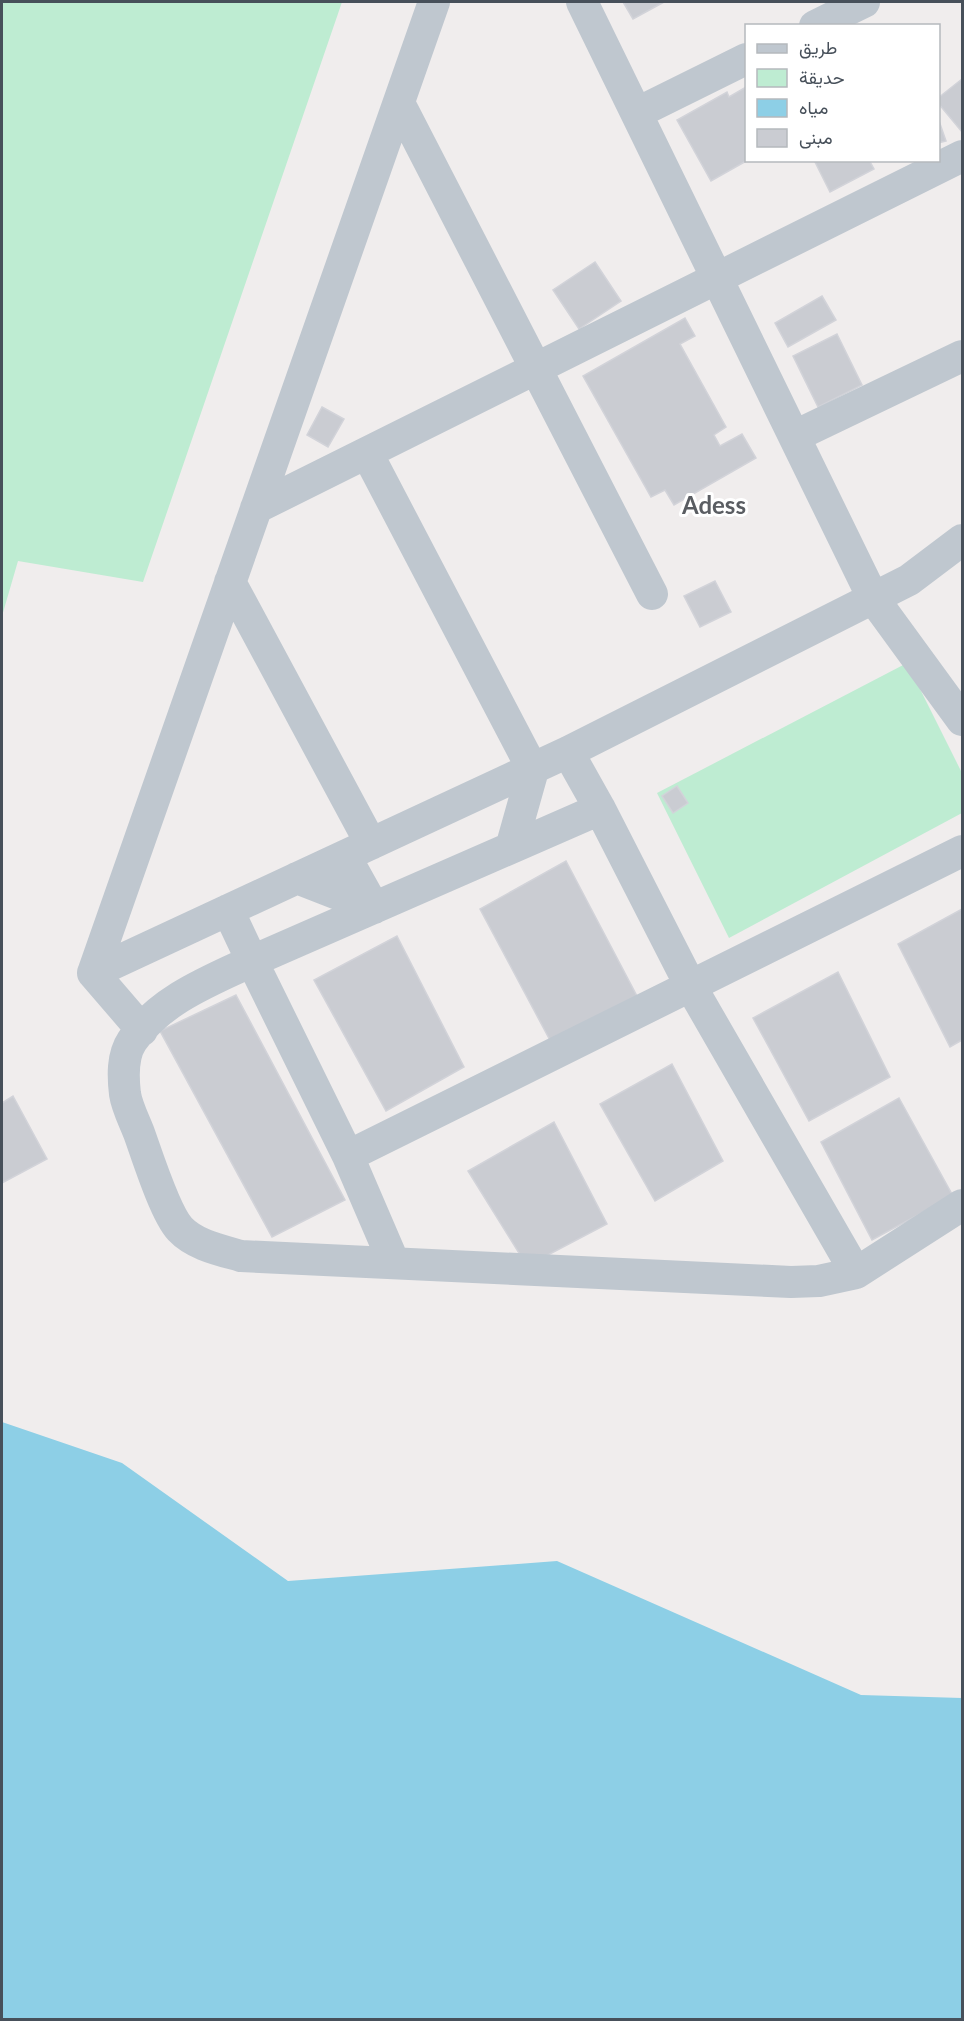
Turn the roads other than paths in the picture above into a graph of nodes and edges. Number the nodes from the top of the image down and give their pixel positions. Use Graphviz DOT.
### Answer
graph roads {
  1 [pos="434,2"];
  2 [pos="582,2"];
  3 [pos="864,2"];
  4 [pos="819,24"];
  5 [pos="745,60"];
  6 [pos="399,103"];
  7 [pos="637,114"];
  8 [pos="963,156"];
  9 [pos="717,278"];
  10 [pos="963,356"];
  11 [pos="534,369"];
  12 [pos="795,436"];
  13 [pos="367,453"];
  14 [pos="256,508"];
  15 [pos="963,540"];
  16 [pos="230,582"];
  17 [pos="652,594"];
  18 [pos="873,598"];
  19 [pos="963,720"];
  20 [pos="568,752"];
  21 [pos="533,770"];
  22 [pos="600,809"];
  23 [pos="511,848"];
  24 [pos="358,850"];
  25 [pos="963,851"];
  26 [pos="297,878"];
  27 [pos="332,892"];
  28 [pos="374,908"];
  29 [pos="228,910"];
  30 [pos="318,933"];
  31 [pos="252,961"];
  32 [pos="93,973"];
  33 [pos="690,985"];
  34 [pos="142,1030"];
  35 [pos="348,1156"];
  36 [pos="963,1205"];
  37 [pos="394,1263"];
  38 [pos="856,1273"];
  1 -- 6 [label="street"];
  2 -- 7 [label="street"];
  3 -- 4 [label="street"];
  5 -- 7 [label="street"];
  6 -- 11 [label="street"];
  6 -- 14 [label="street"];
  7 -- 9 [label="street"];
  8 -- 9 [label="street"];
  9 -- 11 [label="street"];
  9 -- 12 [label="street"];
  10 -- 12 [label="street"];
  11 -- 13 [label="street"];
  11 -- 17 [label="street"];
  12 -- 18 [label="street"];
  13 -- 14 [label="street"];
  13 -- 21 [label="street"];
  14 -- 16 [label="street"];
  15 -- 18 [label="street"];
  16 -- 24 [label="street"];
  16 -- 32 [label="street"];
  18 -- 19 [label="street"];
  18 -- 20 [label="street"];
  20 -- 21 [label="street"];
  20 -- 22 [label="street"];
  21 -- 23 [label="street"];
  21 -- 24 [label="street"];
  22 -- 23 [label="street"];
  22 -- 33 [label="street"];
  23 -- 28 [label="street"];
  24 -- 26 [label="street"];
  24 -- 27 [label="street"];
  24 -- 28 [label="street"];
  25 -- 33 [label="street"];
  26 -- 27 [label="street"];
  26 -- 29 [label="street"];
  27 -- 28 [label="street"];
  27 -- 30 [label="street"];
  28 -- 30 [label="street"];
  29 -- 31 [label="street"];
  29 -- 32 [label="street"];
  30 -- 31 [label="street"];
  31 -- 34 [label="street"];
  31 -- 35 [label="street"];
  32 -- 34 [label="street"];
  33 -- 35 [label="street"];
  33 -- 38 [label="street"];
  34 -- 37 [label="street"];
  35 -- 37 [label="street"];
  36 -- 38 [label="street"];
  37 -- 38 [label="street"];
}
